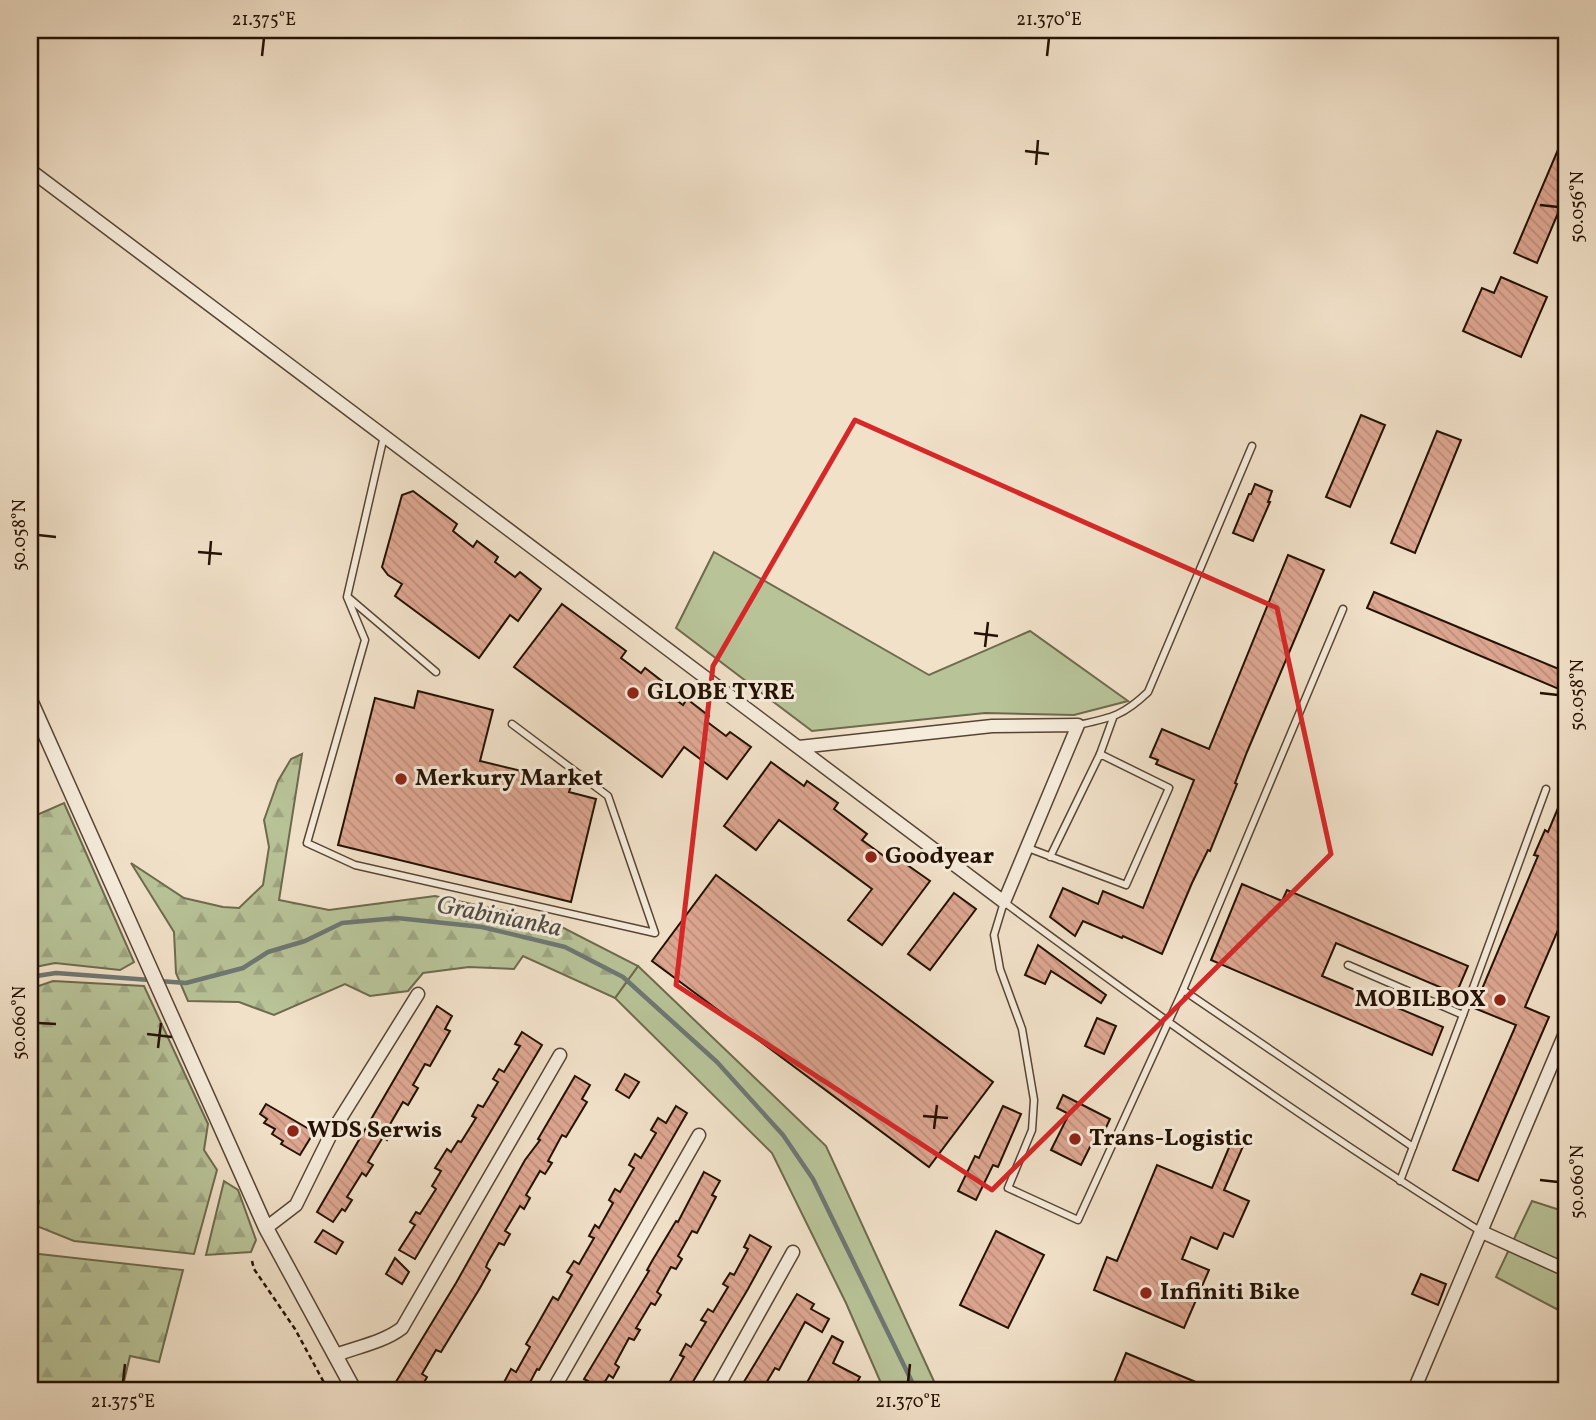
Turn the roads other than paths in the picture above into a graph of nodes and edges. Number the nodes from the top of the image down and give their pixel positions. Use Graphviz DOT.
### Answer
graph roads {
  1 [pos="30,170"];
  2 [pos="384,434"];
  3 [pos="1252,446"];
  4 [pos="347,597"];
  5 [pos="1343,609"];
  6 [pos="436,672"];
  7 [pos="30,700"];
  8 [pos="1112,718"];
  9 [pos="512,724"];
  10 [pos="1078,725"];
  11 [pos="799,747"];
  12 [pos="1100,754"];
  13 [pos="1546,789"];
  14 [pos="1028,848"];
  15 [pos="1050,857"];
  16 [pos="1004,902"];
  17 [pos="1348,965"];
  18 [pos="1183,990"];
  19 [pos="418,994"];
  20 [pos="1464,1015"];
  21 [pos="1167,1023"];
  22 [pos="1566,1031"];
  23 [pos="560,1055"];
  24 [pos="699,1135"];
  25 [pos="1413,1147"];
  26 [pos="1400,1181"];
  27 [pos="266,1228"];
  28 [pos="1482,1232"];
  29 [pos="793,1252"];
  30 [pos="1566,1270"];
  31 [pos="336,1355"];
  32 [pos="354,1390"];
  33 [pos="553,1390"];
  34 [pos="716,1390"];
  35 [pos="1414,1390"];
  1 -- 2 [label="street"];
  2 -- 4 [label="lane"];
  2 -- 11 [label="street"];
  3 -- 8 [label="lane"];
  4 -- 6 [label="lane"];
  4 -- 9 [label="lane"];
  5 -- 18 [label="lane"];
  7 -- 27 [label="street"];
  8 -- 10 [label="lane"];
  8 -- 12 [label="lane"];
  10 -- 11 [label="street"];
  10 -- 14 [label="street"];
  11 -- 16 [label="street"];
  12 -- 15 [label="lane"];
  12 -- 15 [label="lane"];
  13 -- 20 [label="lane"];
  14 -- 15 [label="lane"];
  14 -- 16 [label="street"];
  16 -- 21 [label="lane"];
  16 -- 21 [label="lane"];
  17 -- 20 [label="lane"];
  18 -- 21 [label="lane"];
  18 -- 25 [label="lane"];
  19 -- 27 [label="street"];
  20 -- 25 [label="lane"];
  21 -- 26 [label="lane"];
  22 -- 28 [label="street"];
  23 -- 31 [label="street"];
  24 -- 33 [label="street"];
  25 -- 26 [label="lane"];
  26 -- 28 [label="lane"];
  27 -- 31 [label="street"];
  28 -- 30 [label="street"];
  28 -- 35 [label="street"];
  29 -- 34 [label="street"];
  31 -- 32 [label="street"];
}
